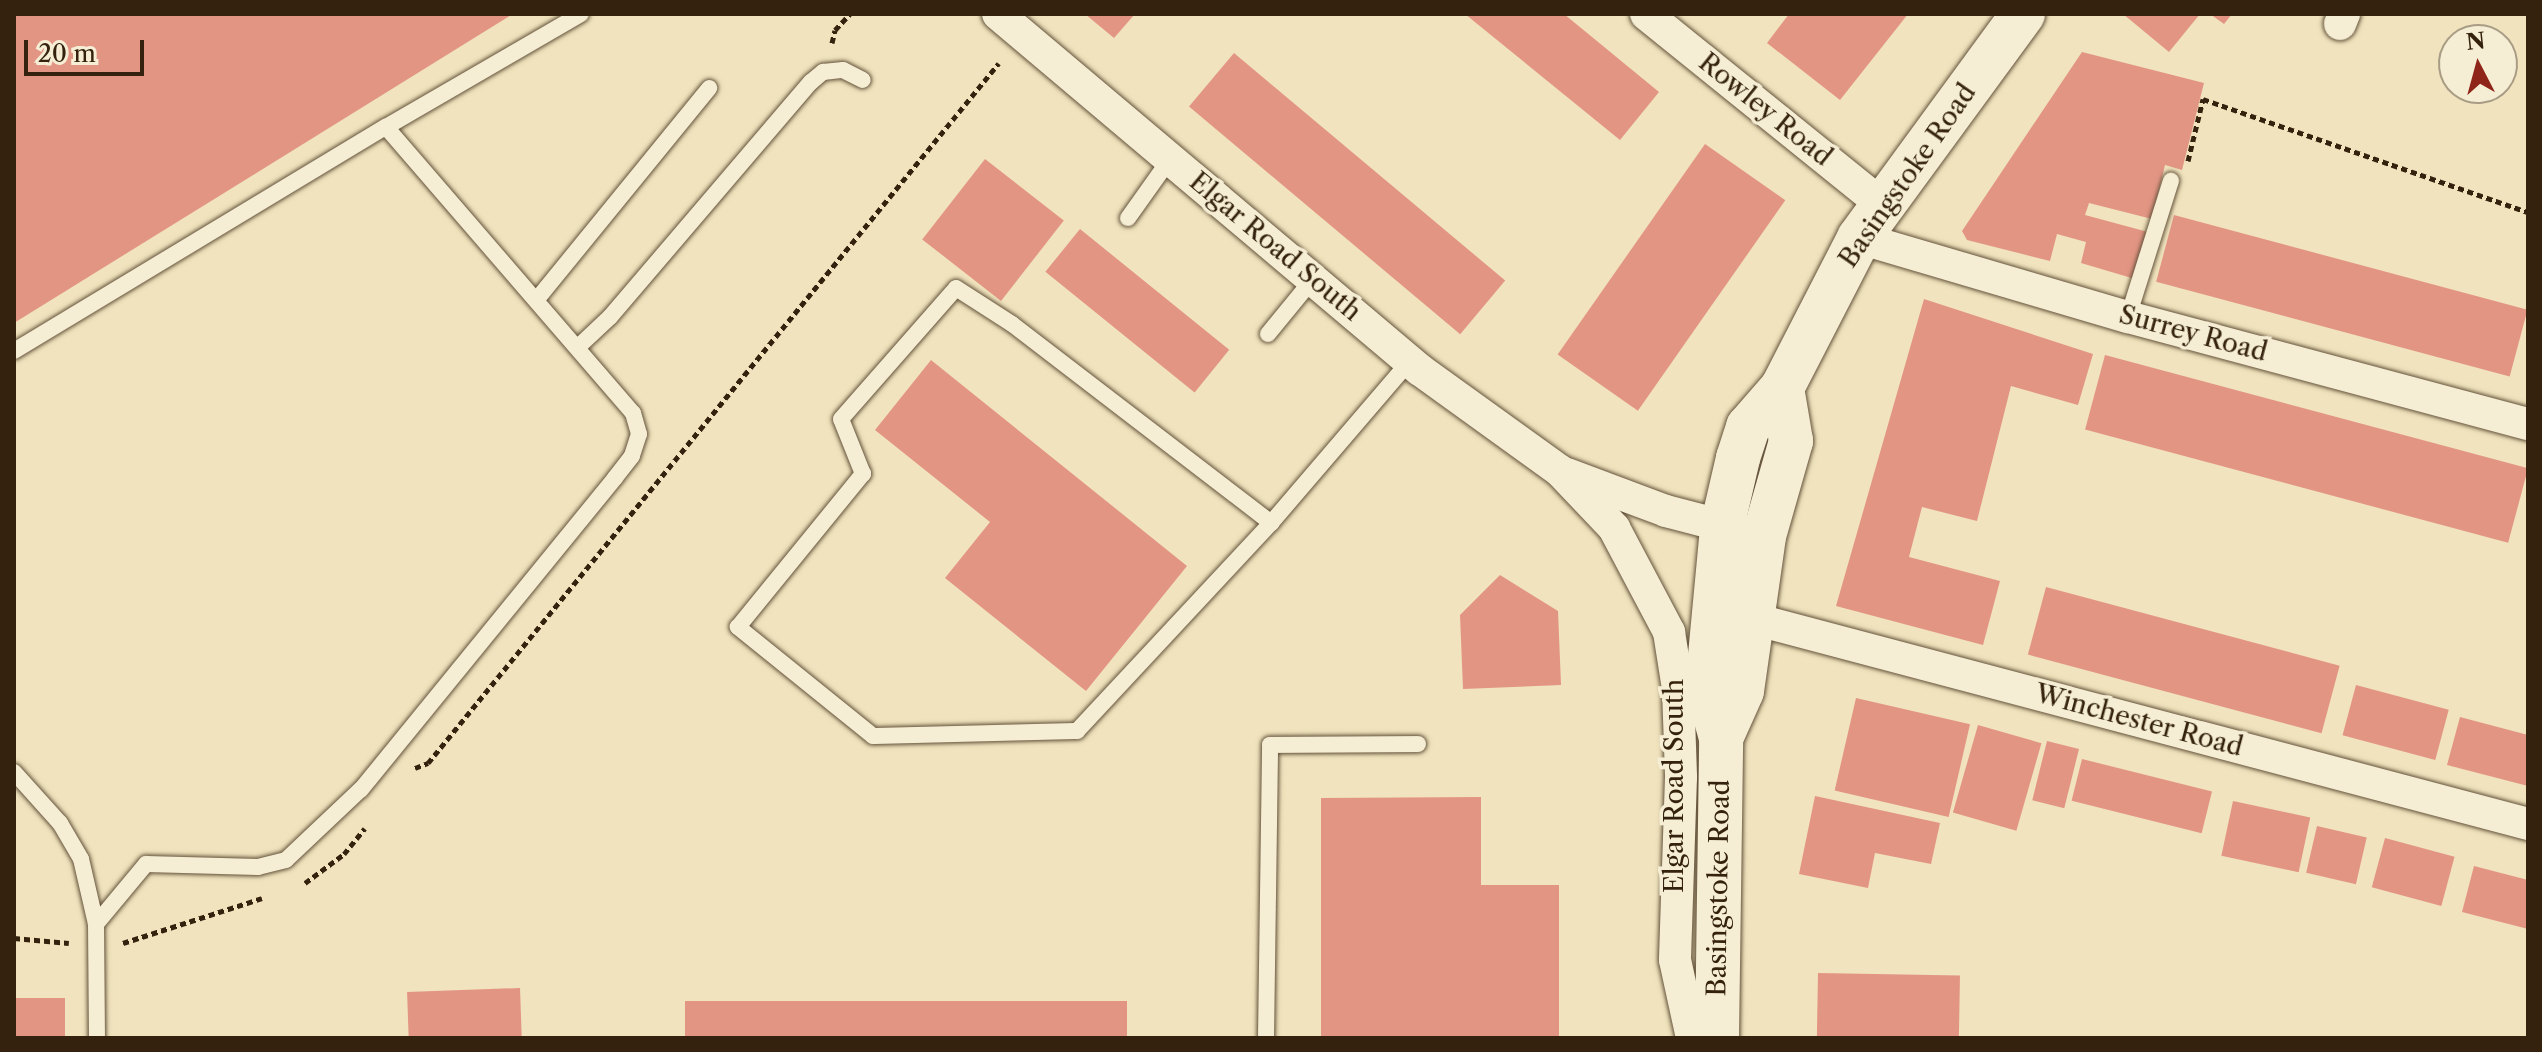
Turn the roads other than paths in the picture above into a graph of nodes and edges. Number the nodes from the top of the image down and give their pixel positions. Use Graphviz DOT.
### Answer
graph roads {
  1 [pos="581,14"];
  2 [pos="998,14"];
  3 [pos="1646,14"];
  4 [pos="2023,14"];
  5 [pos="863,80"];
  6 [pos="709,88"];
  7 [pos="386,127"];
  8 [pos="1170,159"];
  9 [pos="2171,181"];
  10 [pos="1128,218"];
  11 [pos="1872,222"];
  12 [pos="1313,279"];
  13 [pos="538,298"];
  14 [pos="2128,317"];
  15 [pos="1268,334"];
  16 [pos="578,347"];
  17 [pos="14,351"];
  18 [pos="1410,361"];
  19 [pos="2528,424"];
  20 [pos="1560,471"];
  21 [pos="1271,523"];
  22 [pos="1743,531"];
  23 [pos="1750,618"];
  24 [pos="1721,738"];
  25 [pos="1418,744"];
  26 [pos="14,772"];
  27 [pos="2528,824"];
  28 [pos="96,924"];
  29 [pos="97,1038"];
  30 [pos="1266,1038"];
  31 [pos="1692,1038"];
  32 [pos="1717,1038"];
  1 -- 7 [label="lane"];
  2 -- 8 [label="street, Elgar Road South"];
  3 -- 11 [label="street, Rowley Road"];
  4 -- 11 [label="main road, Basingstoke Road"];
  5 -- 16 [label="lane"];
  6 -- 13 [label="lane"];
  7 -- 13 [label="lane"];
  7 -- 17 [label="lane"];
  8 -- 10 [label="lane"];
  8 -- 12 [label="street, Elgar Road South"];
  9 -- 14 [label="lane"];
  11 -- 14 [label="street, Surrey Road"];
  11 -- 22 [label="main road, Basingstoke Road"];
  12 -- 15 [label="lane"];
  12 -- 18 [label="street, Elgar Road South"];
  13 -- 16 [label="lane"];
  14 -- 19 [label="street, Surrey Road"];
  16 -- 28 [label="lane"];
  18 -- 20 [label="street, Elgar Road South"];
  18 -- 21 [label="lane"];
  20 -- 22 [label="street, Elgar Road South"];
  20 -- 31 [label="street, Elgar Road South"];
  21 -- 21 [label="lane"];
  22 -- 23 [label="main road, Basingstoke Road"];
  22 -- 24 [label="main road, Basingstoke Road"];
  23 -- 24 [label="main road, Basingstoke Road"];
  23 -- 27 [label="street, Winchester Road"];
  24 -- 32 [label="main road, Basingstoke Road"];
  25 -- 30 [label="lane"];
  26 -- 28 [label="lane"];
  28 -- 29 [label="lane"];
}
